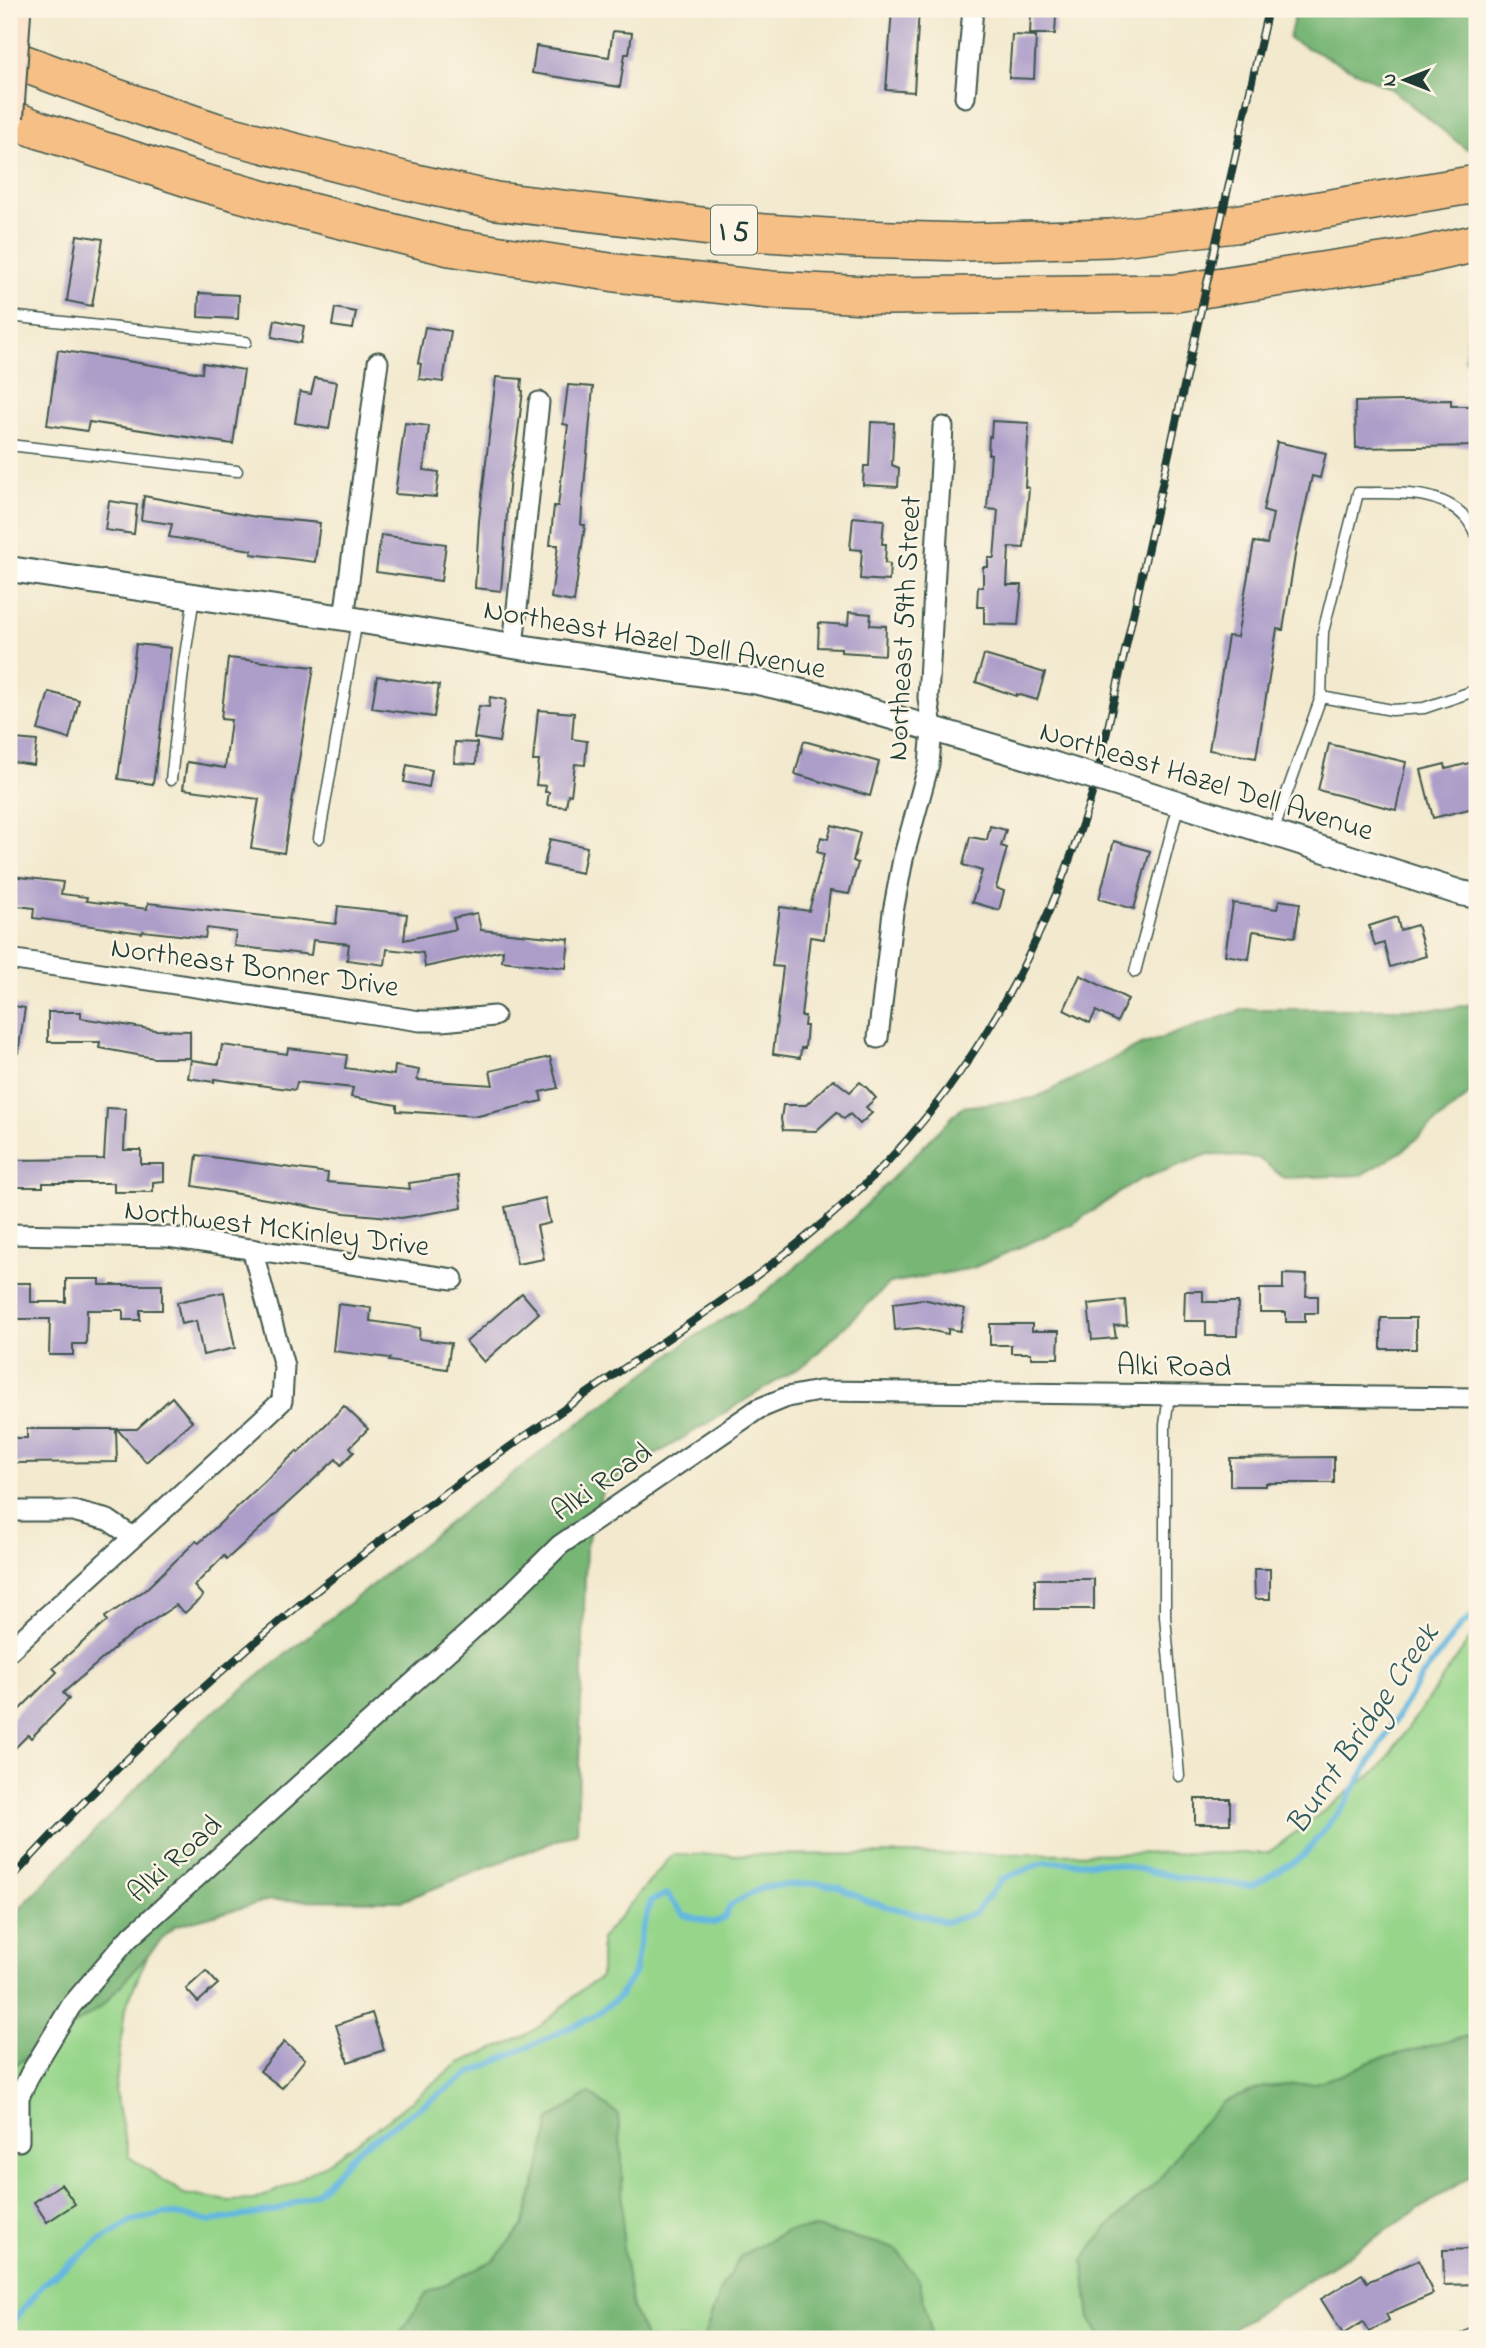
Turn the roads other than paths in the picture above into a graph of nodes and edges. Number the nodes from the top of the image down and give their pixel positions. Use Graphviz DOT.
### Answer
graph roads {
  1 [pos="973,9"];
  2 [pos="16,13"];
  3 [pos="9,58"];
  4 [pos="965,97"];
  5 [pos="9,117"];
  6 [pos="1477,184"];
  7 [pos="1477,243"];
  8 [pos="9,316"];
  9 [pos="246,342"];
  10 [pos="378,362"];
  11 [pos="539,402"];
  12 [pos="943,427"];
  13 [pos="9,445"];
  14 [pos="237,471"];
  15 [pos="1477,536"];
  16 [pos="9,569"];
  17 [pos="195,596"];
  18 [pos="351,619"];
  19 [pos="513,646"];
  20 [pos="1477,690"];
  21 [pos="1321,697"];
  22 [pos="932,729"];
  23 [pos="171,780"];
  24 [pos="1179,803"];
  25 [pos="1273,833"];
  26 [pos="319,838"];
  27 [pos="1477,895"];
  28 [pos="9,959"];
  29 [pos="1135,972"];
  30 [pos="494,1016"];
  31 [pos="878,1038"];
  32 [pos="9,1234"];
  33 [pos="252,1249"];
  34 [pos="453,1279"];
  35 [pos="1169,1395"];
  36 [pos="1477,1398"];
  37 [pos="9,1511"];
  38 [pos="133,1537"];
  39 [pos="9,1651"];
  40 [pos="1179,1776"];
  41 [pos="19,2141"];
  42 [pos="1477,2331"];
  43 [pos="1463,2339"];
  1 -- 4 [label="street"];
  2 -- 5 [label="main road, bridge"];
  3 -- 6 [label="highway, I 5"];
  5 -- 7 [label="highway, I 5"];
  8 -- 9 [label="lane"];
  10 -- 18 [label="street"];
  11 -- 19 [label="street"];
  12 -- 22 [label="street, Northeast 59th Street"];
  13 -- 14 [label="lane"];
  15 -- 21 [label="lane"];
  16 -- 17 [label="street, Northeast Hazel Dell Avenue"];
  17 -- 18 [label="street, Northeast Hazel Dell Avenue"];
  17 -- 23 [label="lane"];
  18 -- 19 [label="street, Northeast Hazel Dell Avenue"];
  18 -- 26 [label="lane"];
  19 -- 22 [label="street, Northeast Hazel Dell Avenue"];
  20 -- 21 [label="lane"];
  21 -- 25 [label="lane"];
  22 -- 24 [label="street, Northeast Hazel Dell Avenue, bridge"];
  22 -- 31 [label="street, Northeast 59th Street"];
  24 -- 25 [label="street, Northeast Hazel Dell Avenue"];
  24 -- 29 [label="lane"];
  25 -- 27 [label="street, Northeast Hazel Dell Avenue"];
  28 -- 30 [label="street, Northeast Bonner Drive"];
  32 -- 33 [label="street, Northwest McKinley Drive"];
  33 -- 34 [label="street, Northwest McKinley Drive"];
  33 -- 38 [label="street"];
  35 -- 36 [label="street, Alki Road"];
  35 -- 40 [label="lane"];
  35 -- 41 [label="street, Alki Road"];
  37 -- 38 [label="street"];
  38 -- 39 [label="street"];
  42 -- 43 [label="lane"];
}
